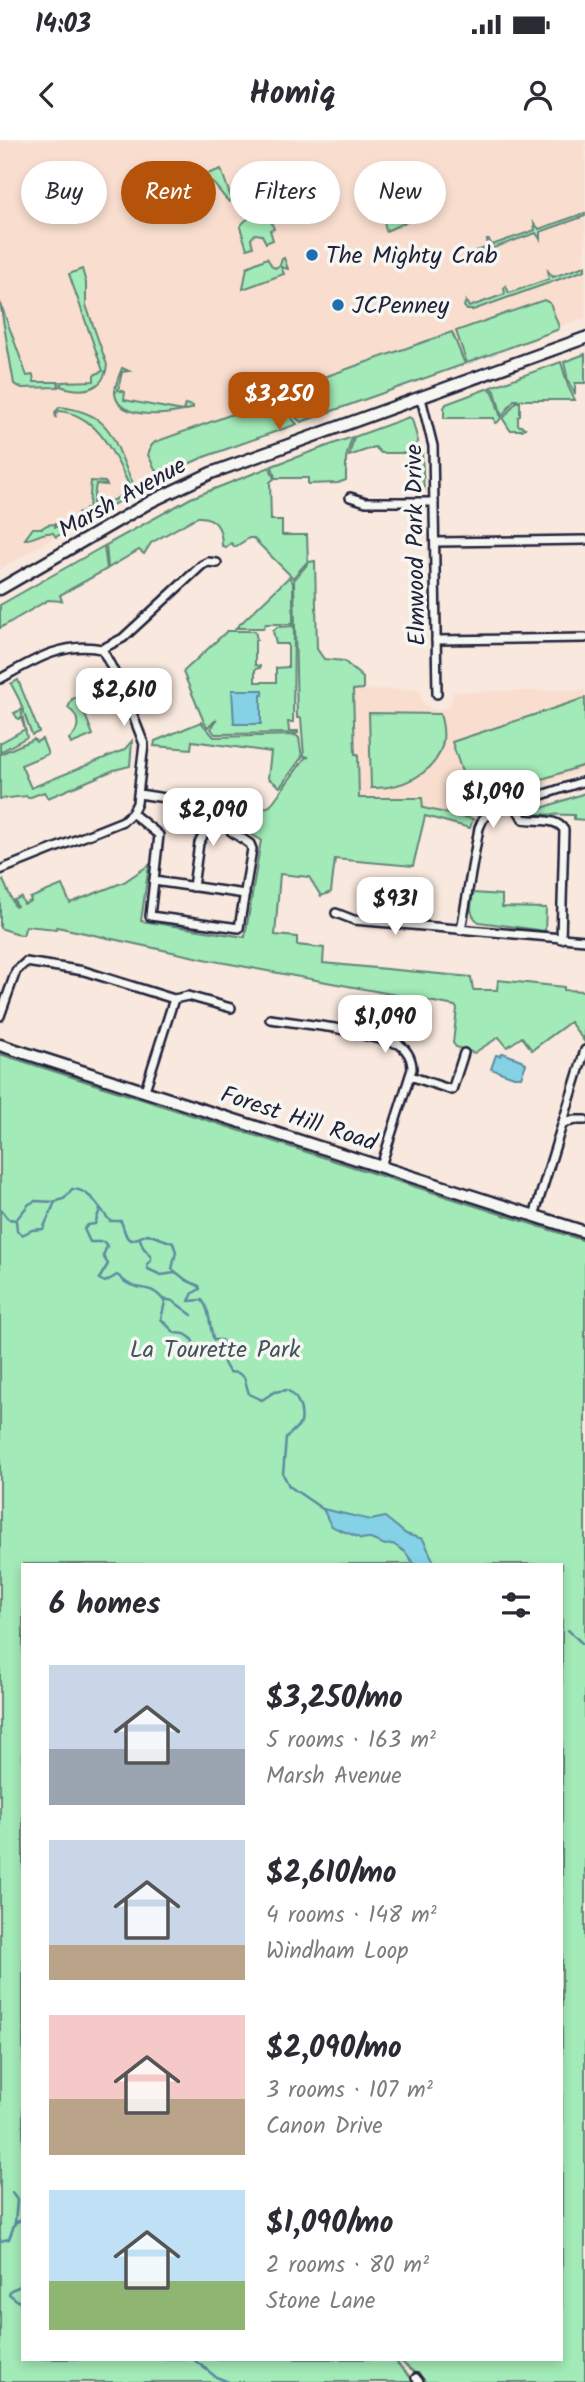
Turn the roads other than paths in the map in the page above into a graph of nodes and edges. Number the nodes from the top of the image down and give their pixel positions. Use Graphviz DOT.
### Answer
graph roads {
  1 [pos="585,338"];
  2 [pos="421,398"];
  3 [pos="350,497"];
  4 [pos="434,502"];
  5 [pos="585,540"];
  6 [pos="435,542"];
  7 [pos="217,563"];
  8 [pos="0,589"];
  9 [pos="585,638"];
  10 [pos="436,640"];
  11 [pos="102,649"];
  12 [pos="1,676"];
  13 [pos="438,694"];
  14 [pos="585,781"];
  15 [pos="139,794"];
  16 [pos="514,804"];
  17 [pos="210,805"];
  18 [pos="132,813"];
  19 [pos="0,870"];
  20 [pos="154,881"];
  21 [pos="193,887"];
  22 [pos="245,894"];
  23 [pos="336,913"];
  24 [pos="461,930"];
  25 [pos="561,939"];
  26 [pos="585,940"];
  27 [pos="174,999"];
  28 [pos="231,1008"];
  29 [pos="0,1016"];
  30 [pos="270,1018"];
  31 [pos="0,1045"];
  32 [pos="585,1051"];
  33 [pos="464,1053"];
  34 [pos="410,1076"];
  35 [pos="145,1090"];
  36 [pos="585,1120"];
  37 [pos="564,1123"];
  38 [pos="381,1166"];
  39 [pos="534,1216"];
  40 [pos="585,1232"];
  1 -- 2 [label="street, Marsh Avenue"];
  2 -- 4 [label="street, Elmwood Park Drive"];
  2 -- 8 [label="street, Marsh Avenue"];
  3 -- 4 [label="street"];
  4 -- 6 [label="street, Elmwood Park Drive"];
  5 -- 6 [label="street"];
  6 -- 10 [label="street, Elmwood Park Drive"];
  7 -- 11 [label="street"];
  9 -- 10 [label="street"];
  10 -- 13 [label="street, Elmwood Park Drive"];
  11 -- 12 [label="street"];
  11 -- 15 [label="street"];
  14 -- 16 [label="street"];
  15 -- 17 [label="street"];
  15 -- 18 [label="street"];
  16 -- 24 [label="street"];
  16 -- 25 [label="street"];
  17 -- 21 [label="street"];
  17 -- 22 [label="street"];
  18 -- 19 [label="street"];
  18 -- 20 [label="street"];
  20 -- 21 [label="street"];
  20 -- 22 [label="street"];
  21 -- 22 [label="street"];
  23 -- 24 [label="street"];
  24 -- 25 [label="street"];
  25 -- 26 [label="street"];
  27 -- 28 [label="street"];
  27 -- 29 [label="street"];
  27 -- 35 [label="street"];
  30 -- 34 [label="street"];
  31 -- 35 [label="street, Forest Hill Road"];
  32 -- 37 [label="street"];
  33 -- 34 [label="street"];
  34 -- 38 [label="street"];
  35 -- 38 [label="street, Forest Hill Road"];
  36 -- 37 [label="street"];
  37 -- 39 [label="street"];
  38 -- 39 [label="street, Forest Hill Road"];
  39 -- 40 [label="street, Forest Hill Road"];
}
